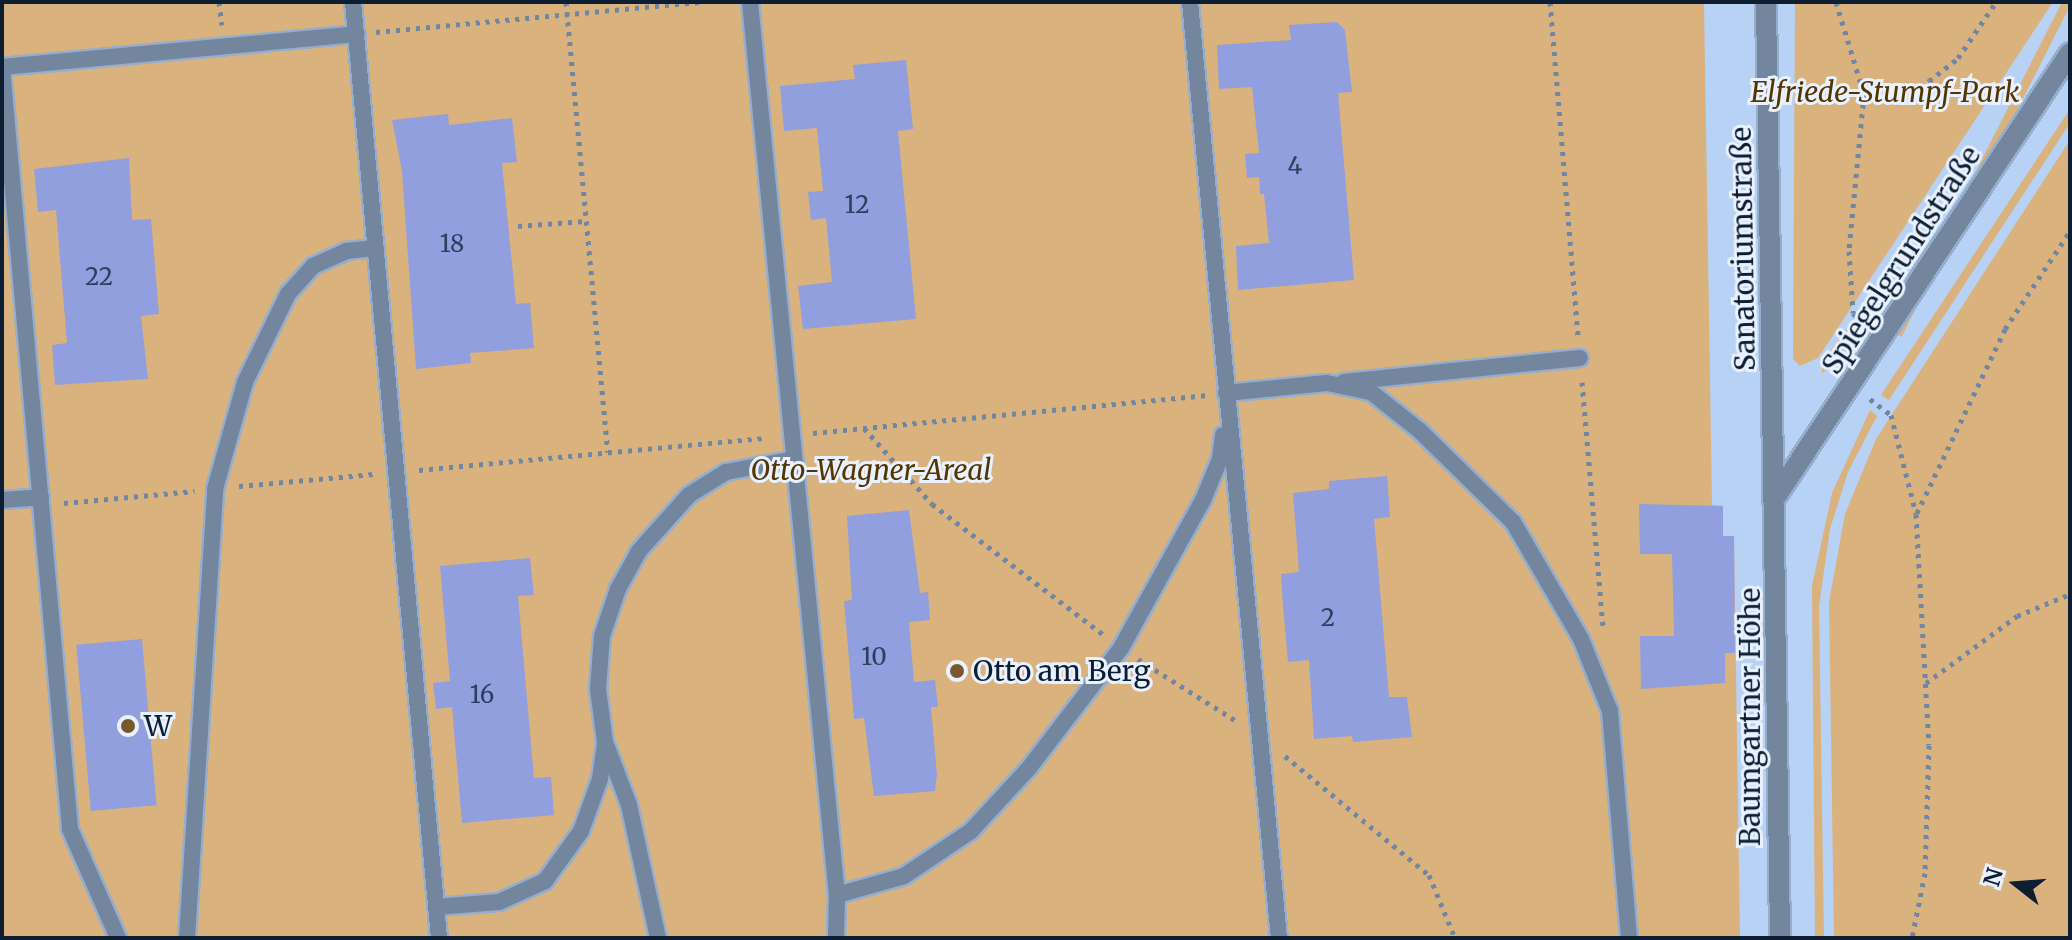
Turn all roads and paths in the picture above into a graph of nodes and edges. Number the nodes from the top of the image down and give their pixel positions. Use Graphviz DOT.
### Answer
graph roads {
  1 [pos="353,2"];
  2 [pos="566,2"];
  3 [pos="702,2"];
  4 [pos="750,2"];
  5 [pos="1190,2"];
  6 [pos="1766,2"];
  7 [pos="1836,2"];
  8 [pos="1996,2"];
  9 [pos="567,15"];
  10 [pos="356,34"];
  11 [pos="2070,53"];
  12 [pos="2,68"];
  13 [pos="1864,94"];
  14 [pos="586,221"];
  15 [pos="518,226"];
  16 [pos="2070,231"];
  17 [pos="376,248"];
  18 [pos="1883,340"];
  19 [pos="1580,358"];
  20 [pos="1327,383"];
  21 [pos="1851,387"];
  22 [pos="1226,393"];
  23 [pos="864,428"];
  24 [pos="792,435"];
  25 [pos="608,452"];
  26 [pos="794,459"];
  27 [pos="392,472"];
  28 [pos="215,489"];
  29 [pos="1777,495"];
  30 [pos="2,500"];
  31 [pos="41,501"];
  32 [pos="1916,514"];
  33 [pos="2070,594"];
  34 [pos="1121,648"];
  35 [pos="1926,683"];
  36 [pos="1259,736"];
  37 [pos="605,742"];
  38 [pos="837,895"];
  39 [pos="436,907"];
  40 [pos="118,938"];
  41 [pos="187,938"];
  42 [pos="439,938"];
  43 [pos="658,938"];
  44 [pos="836,938"];
  45 [pos="1279,938"];
  46 [pos="1455,938"];
  47 [pos="1629,938"];
  48 [pos="1780,938"];
  49 [pos="1912,938"];
  1 -- 10 [label="lane"];
  2 -- 9 [label="path"];
  3 -- 9 [label="path"];
  4 -- 24 [label="lane"];
  5 -- 22 [label="lane"];
  6 -- 29 [label="street, Sanatoriumstraße"];
  7 -- 13 [label="path"];
  8 -- 13 [label="path"];
  9 -- 10 [label="path"];
  9 -- 14 [label="path"];
  10 -- 12 [label="lane"];
  10 -- 17 [label="lane"];
  11 -- 18 [label="street, Spiegelgrundstraße"];
  12 -- 31 [label="lane"];
  13 -- 18 [label="path"];
  14 -- 15 [label="path"];
  14 -- 25 [label="path"];
  16 -- 32 [label="path"];
  17 -- 27 [label="lane"];
  17 -- 28 [label="lane"];
  18 -- 21 [label="street, Spiegelgrundstraße"];
  19 -- 20 [label="lane"];
  20 -- 22 [label="lane"];
  20 -- 47 [label="lane"];
  21 -- 29 [label="street, Spiegelgrundstraße"];
  21 -- 32 [label="path"];
  22 -- 23 [label="path"];
  22 -- 34 [label="lane"];
  22 -- 36 [label="lane"];
  23 -- 24 [label="path"];
  23 -- 34 [label="path"];
  24 -- 25 [label="path"];
  24 -- 26 [label="lane"];
  25 -- 27 [label="path"];
  26 -- 37 [label="lane"];
  26 -- 38 [label="lane"];
  27 -- 28 [label="path"];
  27 -- 39 [label="lane"];
  28 -- 31 [label="path"];
  28 -- 41 [label="lane"];
  29 -- 48 [label="street, Baumgartner Höhe"];
  30 -- 31 [label="lane"];
  31 -- 40 [label="lane"];
  32 -- 35 [label="path"];
  33 -- 35 [label="path"];
  34 -- 36 [label="path"];
  34 -- 38 [label="lane"];
  35 -- 49 [label="path"];
  36 -- 45 [label="lane"];
  36 -- 46 [label="path"];
  37 -- 39 [label="lane"];
  37 -- 43 [label="lane"];
  38 -- 44 [label="lane"];
  39 -- 42 [label="lane"];
}
